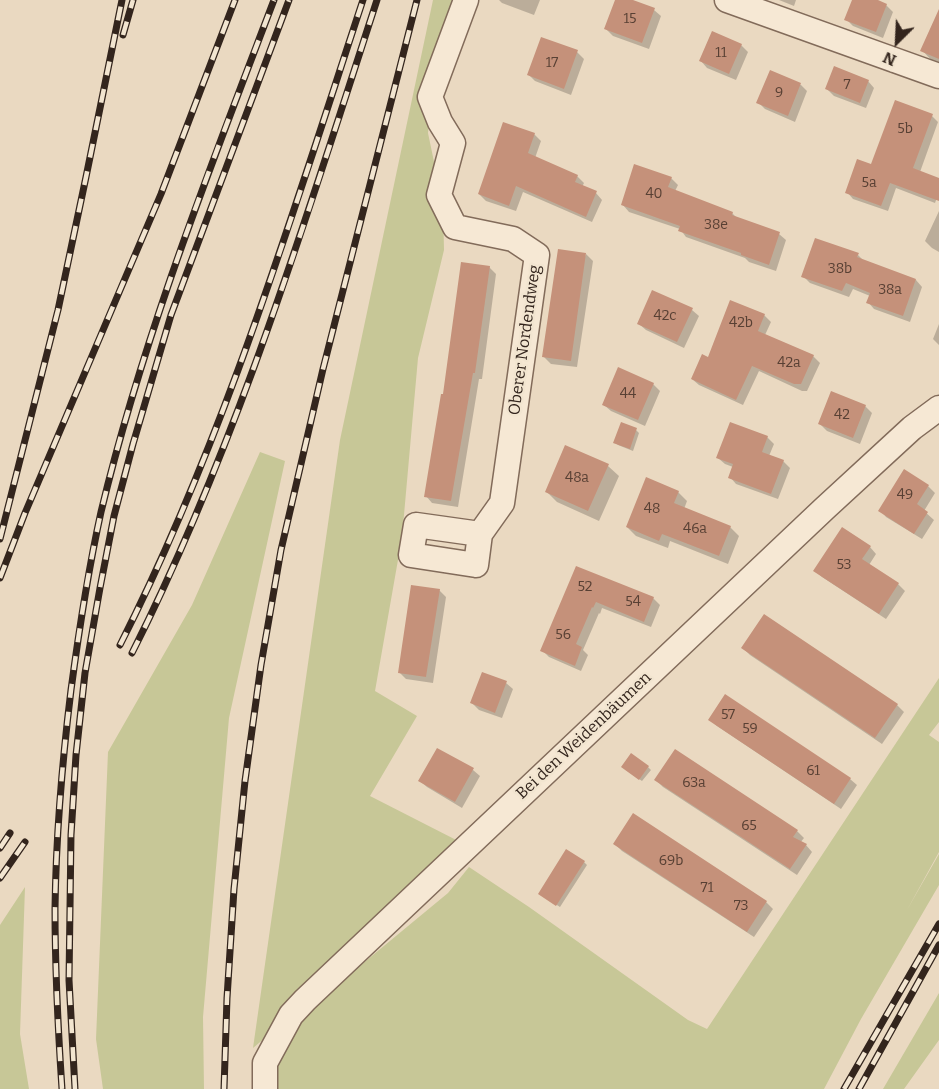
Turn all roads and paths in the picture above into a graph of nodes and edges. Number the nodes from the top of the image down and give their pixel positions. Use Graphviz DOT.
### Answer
graph roads {
  1 [pos="466,0"];
  2 [pos="727,0"];
  3 [pos="939,76"];
  4 [pos="939,408"];
  5 [pos="480,534"];
  6 [pos="265,1089"];
  1 -- 5 [label="street, Oberer Nordendweg"];
  2 -- 3 [label="street"];
  4 -- 6 [label="street, Bei den Weidenbäumen"];
}
